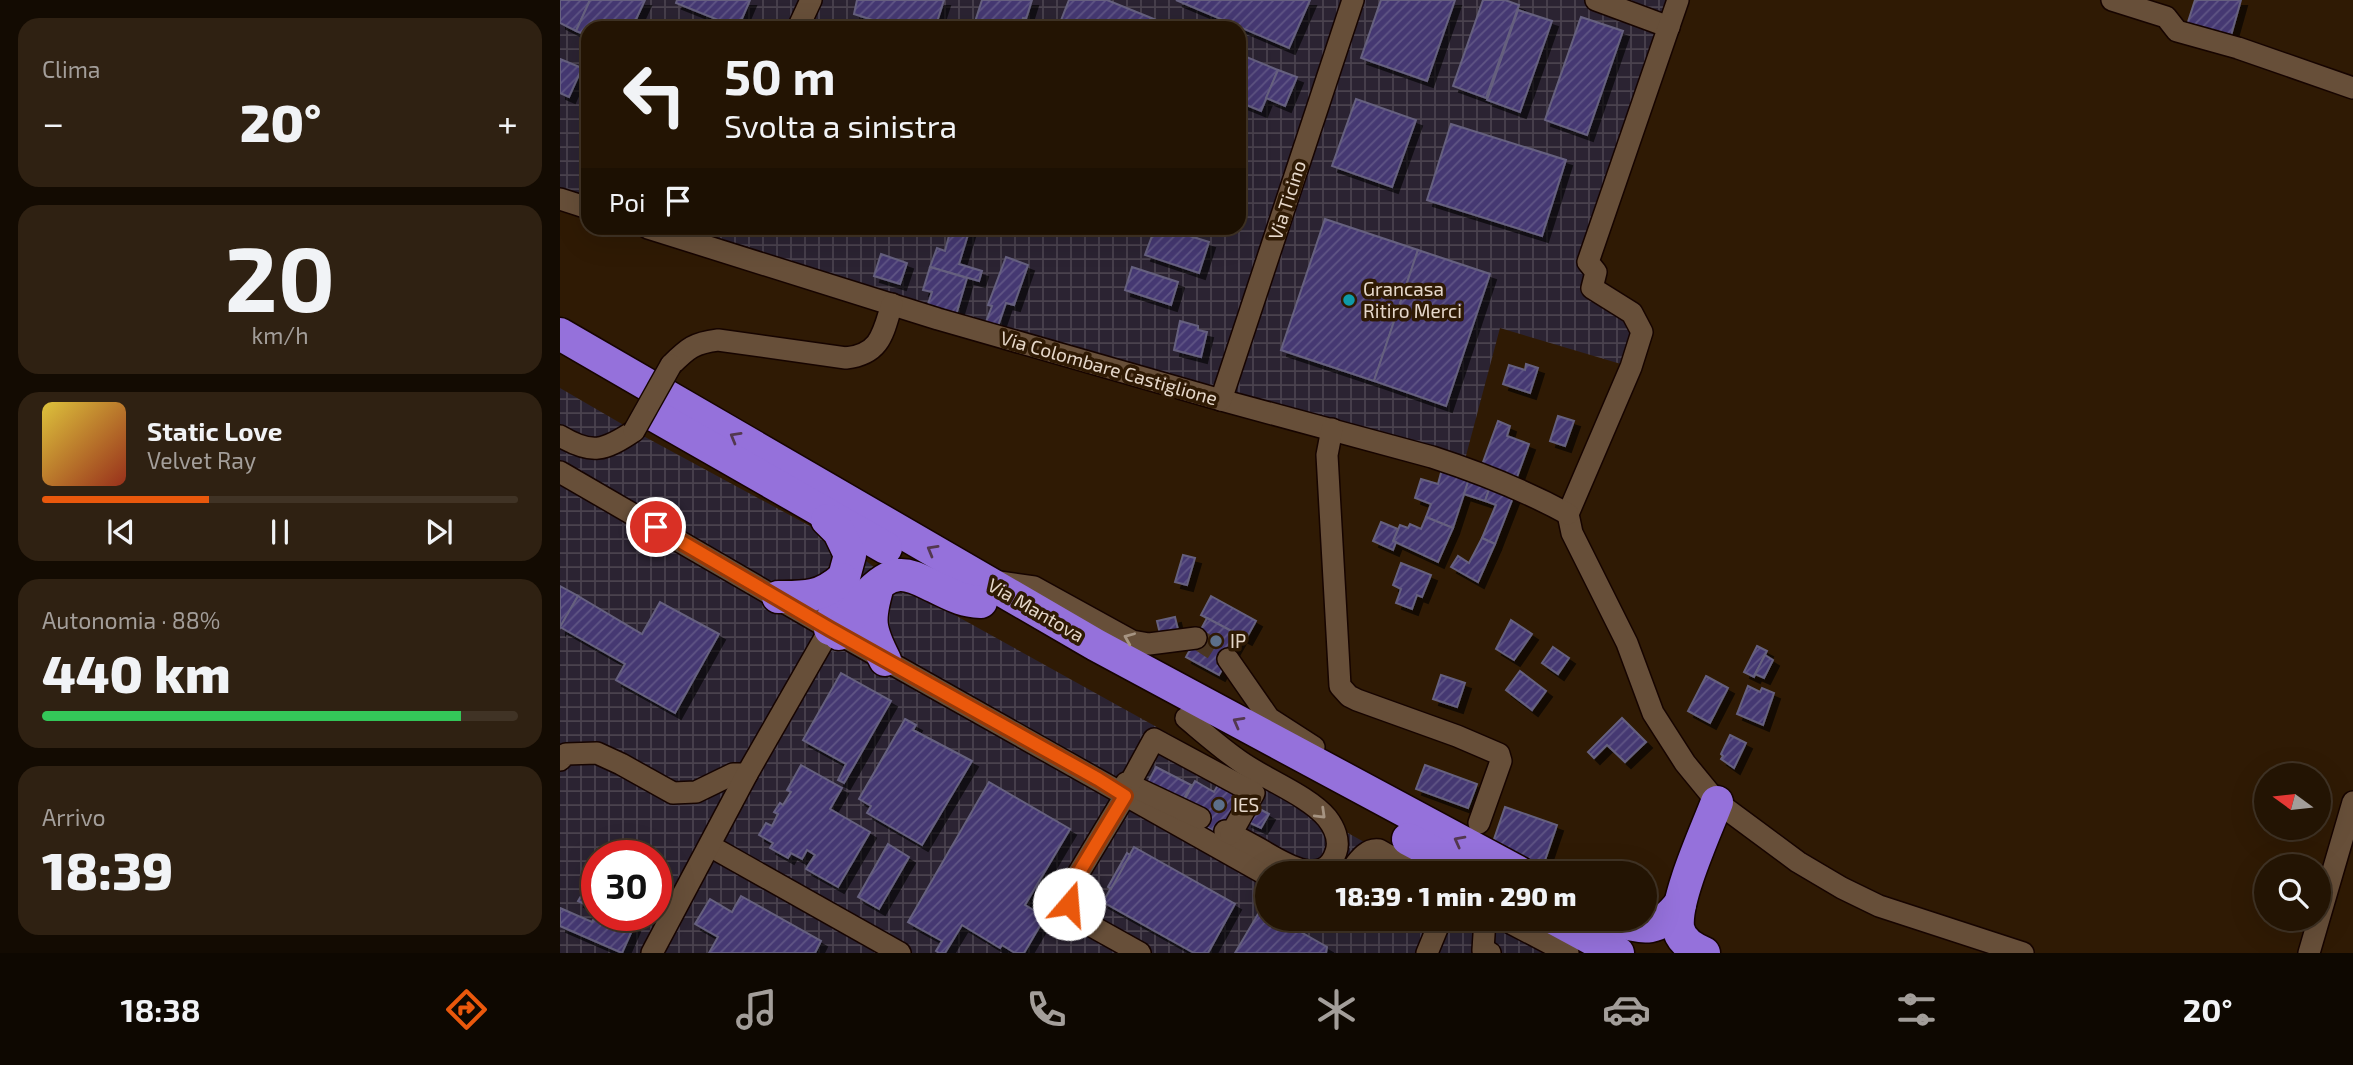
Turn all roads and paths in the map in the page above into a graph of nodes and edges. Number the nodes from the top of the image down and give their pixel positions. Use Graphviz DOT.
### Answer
graph roads {
  1 [pos="811,0"];
  2 [pos="1353,0"];
  3 [pos="1596,0"];
  4 [pos="1678,0"];
  5 [pos="2112,0"];
  6 [pos="801,21"];
  7 [pos="1669,27"];
  8 [pos="2353,88"];
  9 [pos="560,200"];
  10 [pos="581,206"];
  11 [pos="699,235"];
  12 [pos="892,304"];
  13 [pos="560,334"];
  14 [pos="560,360"];
  15 [pos="1221,400"];
  16 [pos="1332,429"];
  17 [pos="560,436"];
  18 [pos="560,472"];
  19 [pos="816,509"];
  20 [pos="1568,514"];
  21 [pos="842,579"];
  22 [pos="878,586"];
  23 [pos="982,591"];
  24 [pos="778,597"];
  25 [pos="834,631"];
  26 [pos="1196,638"];
  27 [pos="1228,659"];
  28 [pos="885,660"];
  29 [pos="1186,718"];
  30 [pos="560,760"];
  31 [pos="747,774"];
  32 [pos="1128,790"];
  33 [pos="1381,800"];
  34 [pos="1717,802"];
  35 [pos="2353,802"];
  36 [pos="1200,818"];
  37 [pos="1479,823"];
  38 [pos="710,846"];
  39 [pos="1360,861"];
  40 [pos="1399,861"];
  41 [pos="1450,861"];
  42 [pos="1497,861"];
  43 [pos="1255,868"];
  44 [pos="1679,904"];
  45 [pos="1657,925"];
  46 [pos="1436,931"];
  47 [pos="1485,931"];
  48 [pos="1526,931"];
  49 [pos="1577,931"];
  50 [pos="1628,931"];
  51 [pos="652,953"];
  52 [pos="900,953"];
  53 [pos="1140,953"];
  54 [pos="1427,953"];
  55 [pos="1490,953"];
  56 [pos="1568,953"];
  57 [pos="1618,953"];
  58 [pos="1669,953"];
  59 [pos="1704,953"];
  60 [pos="2023,953"];
  61 [pos="2309,953"];
  1 -- 6 [label="street"];
  2 -- 15 [label="street, Via Ticino"];
  3 -- 7 [label="street"];
  4 -- 7 [label="street"];
  5 -- 8 [label="street"];
  7 -- 20 [label="street"];
  9 -- 10 [label="street"];
  11 -- 12 [label="street, Via Colombare Castiglione"];
  12 -- 15 [label="street, Via Colombare Castiglione"];
  12 -- 17 [label="street, bridge"];
  23 -- 13 [label="highway, Via Mantova, one-way"];
  14 -- 19 [label="highway, Via Mantova"];
  15 -- 16 [label="street, Via Colombare Castiglione"];
  16 -- 20 [label="street, Via Colombare Castiglione"];
  16 -- 37 [label="street"];
  18 -- 24 [label="street"];
  19 -- 21 [label="highway"];
  19 -- 23 [label="highway, Via Mantova"];
  20 -- 34 [label="street"];
  21 -- 24 [label="highway"];
  21 -- 25 [label="highway"];
  22 -- 23 [label="highway"];
  22 -- 25 [label="highway"];
  22 -- 28 [label="highway"];
  26 -- 23 [label="street, one-way"];
  23 -- 29 [label="highway, Via Mantova"];
  33 -- 23 [label="highway, Via Mantova, one-way"];
  24 -- 25 [label="street"];
  25 -- 28 [label="street"];
  25 -- 31 [label="street"];
  27 -- 33 [label="street"];
  28 -- 32 [label="street"];
  29 -- 32 [label="street, one-way"];
  29 -- 41 [label="highway, Via Mantova"];
  30 -- 31 [label="street"];
  31 -- 38 [label="street"];
  32 -- 36 [label="street"];
  32 -- 43 [label="street"];
  32 -- 53 [label="street"];
  42 -- 33 [label="highway, Via Mantova, one-way"];
  34 -- 44 [label="highway"];
  34 -- 60 [label="street"];
  35 -- 61 [label="street"];
  38 -- 51 [label="street"];
  38 -- 52 [label="street"];
  39 -- 40 [label="street"];
  44 -- 45 [label="highway"];
  44 -- 59 [label="highway"];
  46 -- 54 [label="street"];
  47 -- 55 [label="street"];
  48 -- 56 [label="street"];
  49 -- 57 [label="highway"];
  50 -- 58 [label="highway"];
}
